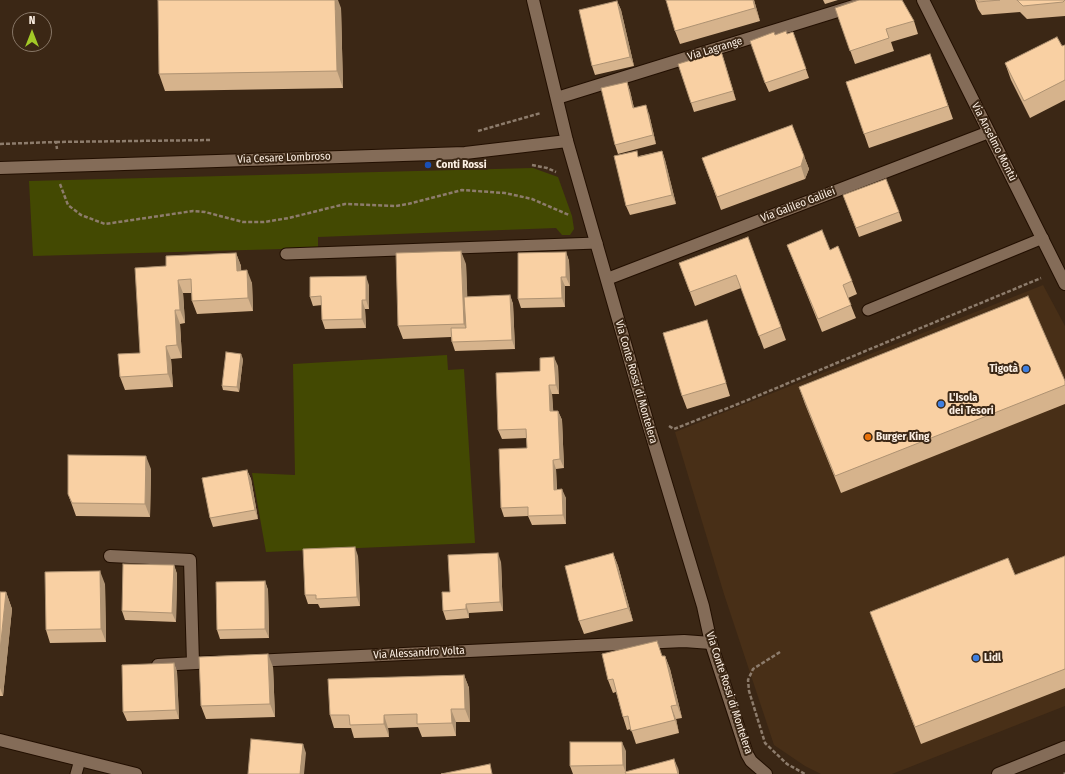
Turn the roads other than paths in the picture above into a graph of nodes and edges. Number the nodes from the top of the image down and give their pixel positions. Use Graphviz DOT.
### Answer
graph roads {
  1 [pos="533,0"];
  2 [pos="873,0"];
  3 [pos="922,0"];
  4 [pos="557,98"];
  5 [pos="989,132"];
  6 [pos="567,141"];
  7 [pos="0,168"];
  8 [pos="1043,238"];
  9 [pos="591,243"];
  10 [pos="286,254"];
  11 [pos="607,278"];
  12 [pos="1065,284"];
  13 [pos="868,310"];
  14 [pos="110,556"];
  15 [pos="711,643"];
  16 [pos="241,661"];
  17 [pos="225,662"];
  18 [pos="194,663"];
  19 [pos="149,665"];
  20 [pos="0,740"];
  21 [pos="1065,747"];
  22 [pos="80,760"];
  23 [pos="751,761"];
  24 [pos="76,774"];
  25 [pos="136,774"];
  26 [pos="753,774"];
  27 [pos="766,774"];
  28 [pos="998,774"];
  1 -- 4 [label="street, Via Conte Rossi di Montelera"];
  2 -- 4 [label="street, Via Lagrange"];
  3 -- 5 [label="street, Via Anselmo Montù"];
  4 -- 6 [label="street, Via Conte Rossi di Montelera"];
  5 -- 8 [label="street, Via Anselmo Montù"];
  5 -- 11 [label="street, Via Galileo Galilei"];
  6 -- 7 [label="street, Via Cesare Lombroso"];
  6 -- 9 [label="street, Via Conte Rossi di Montelera"];
  8 -- 12 [label="street, Via Anselmo Montù"];
  8 -- 13 [label="lane"];
  9 -- 10 [label="lane"];
  9 -- 11 [label="street, Via Conte Rossi di Montelera"];
  11 -- 15 [label="street, Via Conte Rossi di Montelera"];
  14 -- 18 [label="street"];
  15 -- 16 [label="street, Via Alessandro Volta"];
  15 -- 23 [label="street, Via Conte Rossi di Montelera"];
  17 -- 18 [label="street"];
  18 -- 19 [label="street"];
  20 -- 22 [label="street"];
  21 -- 28 [label="street"];
  22 -- 24 [label="lane"];
  22 -- 25 [label="street"];
  23 -- 26 [label="street, Via Conte Rossi di Montelera"];
  23 -- 27 [label="street, Via Conte Rossi di Montelera"];
}
